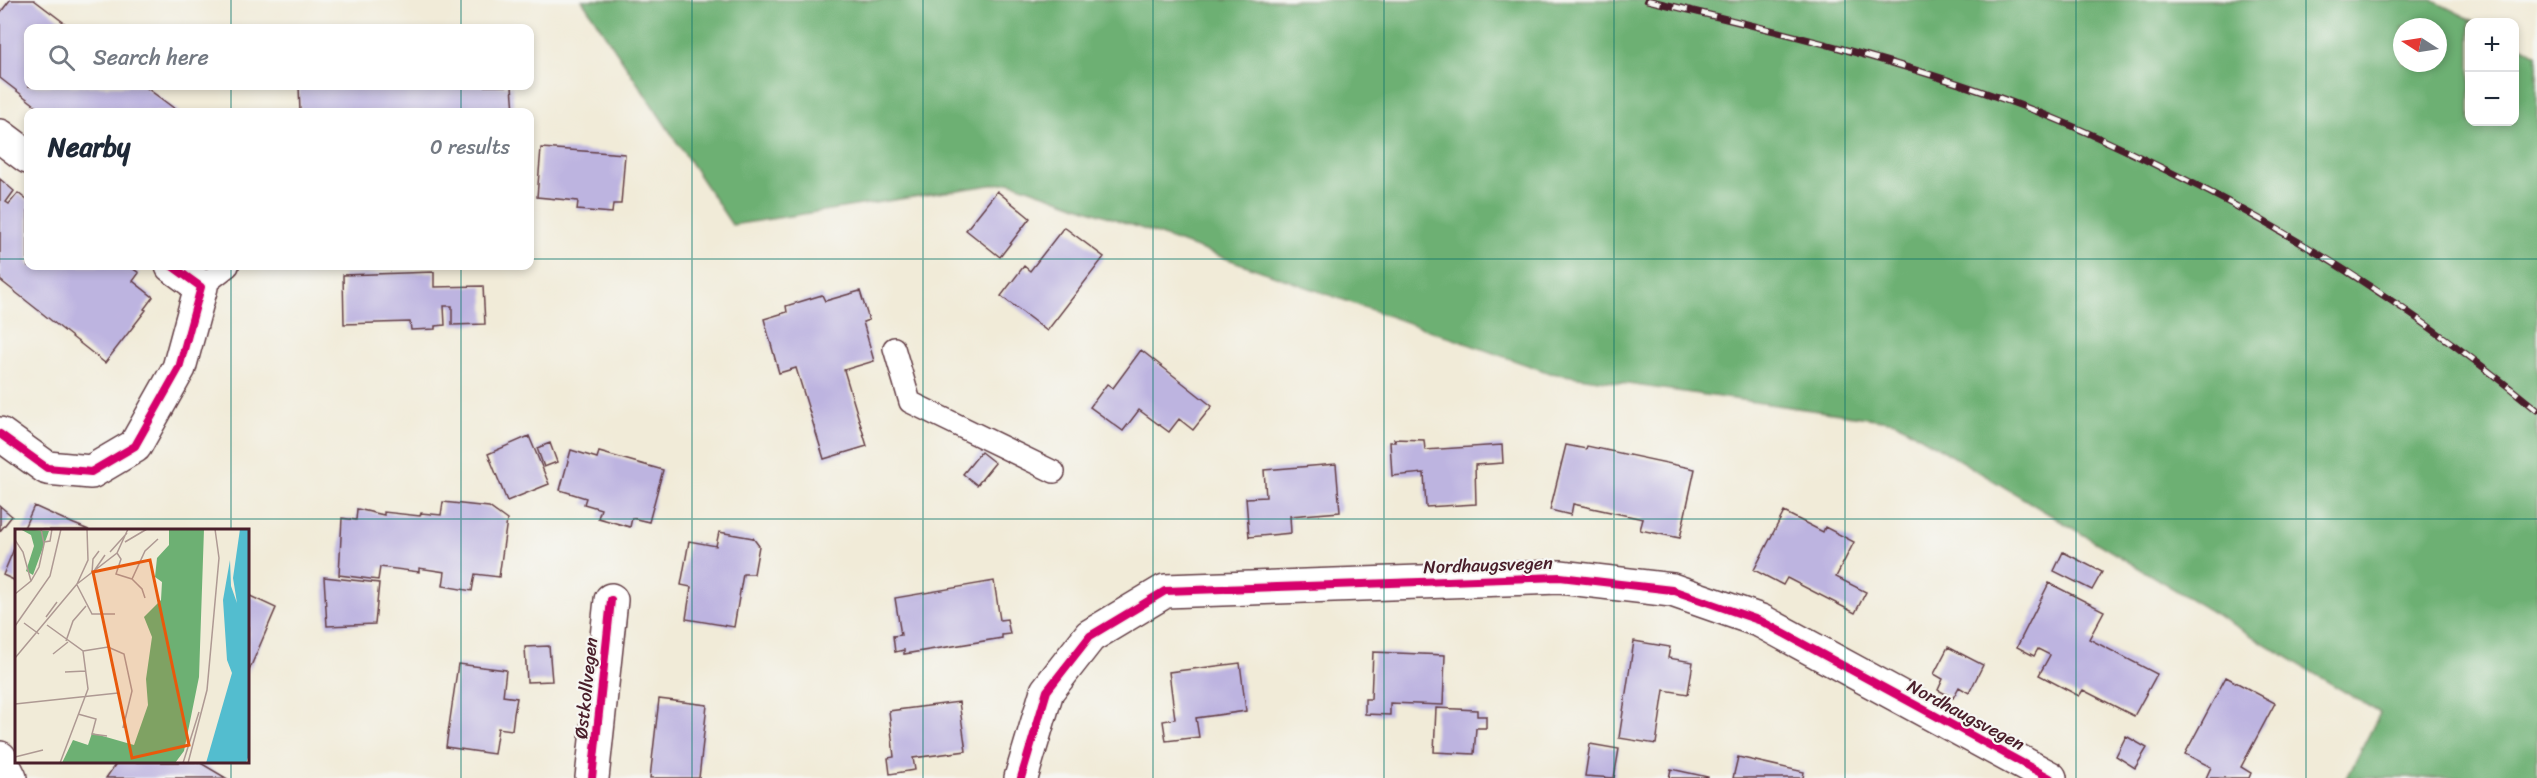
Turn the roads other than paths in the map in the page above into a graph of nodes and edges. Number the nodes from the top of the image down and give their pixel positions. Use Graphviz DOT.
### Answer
graph roads {
  1 [pos="0,136"];
  2 [pos="24,155"];
  3 [pos="178,270"];
  4 [pos="223,270"];
  5 [pos="201,287"];
  6 [pos="894,348"];
  7 [pos="0,434"];
  8 [pos="1054,472"];
  9 [pos="611,600"];
  10 [pos="0,758"];
  11 [pos="10,778"];
  12 [pos="592,778"];
  13 [pos="1021,778"];
  14 [pos="2050,778"];
  1 -- 2 [label="street"];
  3 -- 5 [label="street"];
  4 -- 5 [label="lane"];
  5 -- 7 [label="street"];
  6 -- 8 [label="lane"];
  9 -- 12 [label="street, Østkollvegen"];
  10 -- 11 [label="street"];
  13 -- 14 [label="street, Nordhaugsvegen"];
}
